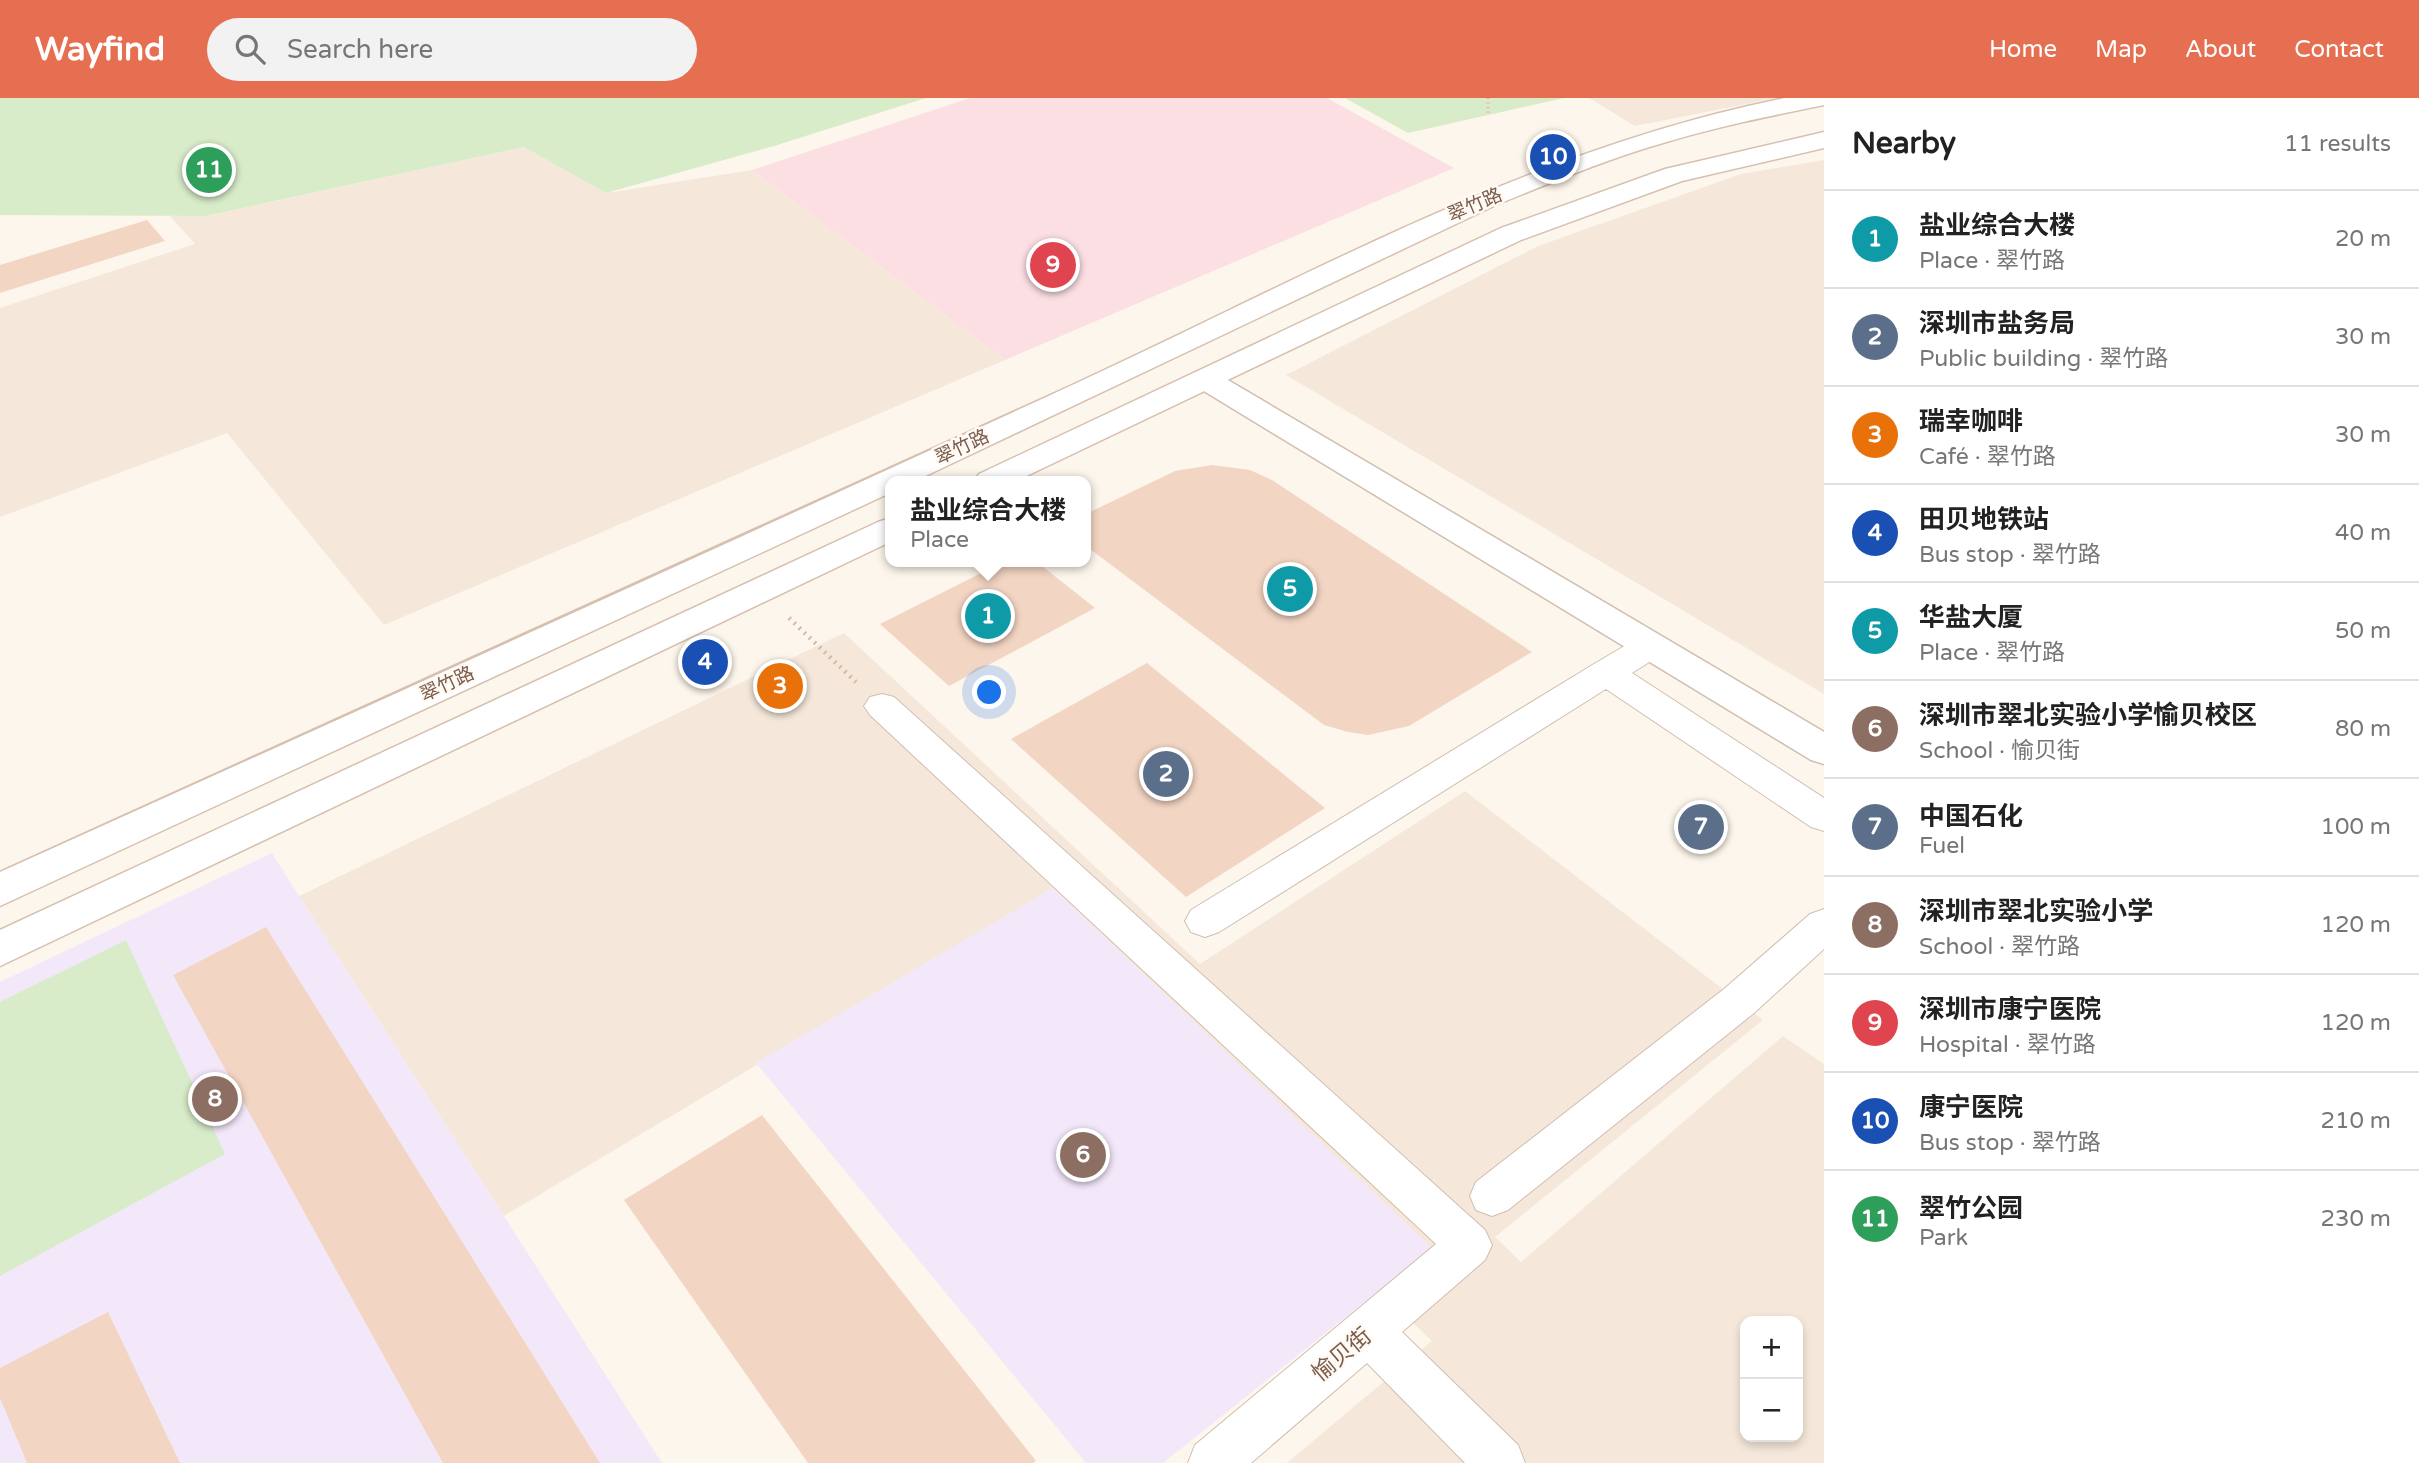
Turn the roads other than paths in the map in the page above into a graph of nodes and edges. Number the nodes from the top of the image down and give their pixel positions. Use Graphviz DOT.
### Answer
graph roads {
  1 [pos="1824,98"];
  2 [pos="1824,139"];
  3 [pos="1205,379"];
  4 [pos="899,476"];
  5 [pos="1001,476"];
  6 [pos="885,482"];
  7 [pos="885,531"];
  8 [pos="1650,646"];
  9 [pos="1606,673"];
  10 [pos="882,706"];
  11 [pos="1824,750"];
  12 [pos="1824,817"];
  13 [pos="0,890"];
  14 [pos="1205,922"];
  15 [pos="1824,925"];
  16 [pos="0,949"];
  17 [pos="1492,1196"];
  18 [pos="1369,1332"];
  19 [pos="1213,1463"];
  20 [pos="1500,1463"];
  1 -- 4 [label="main road, 翠竹路"];
  2 -- 3 [label="main road"];
  3 -- 5 [label="main road"];
  3 -- 8 [label="main road"];
  6 -- 13 [label="main road, 翠竹路"];
  7 -- 16 [label="main road"];
  8 -- 9 [label="street"];
  8 -- 11 [label="main road"];
  9 -- 12 [label="street"];
  9 -- 14 [label="street"];
  10 -- 18 [label="street, 愉贝街"];
  15 -- 17 [label="street"];
  18 -- 19 [label="street, 愉贝街"];
  18 -- 20 [label="street"];
}
